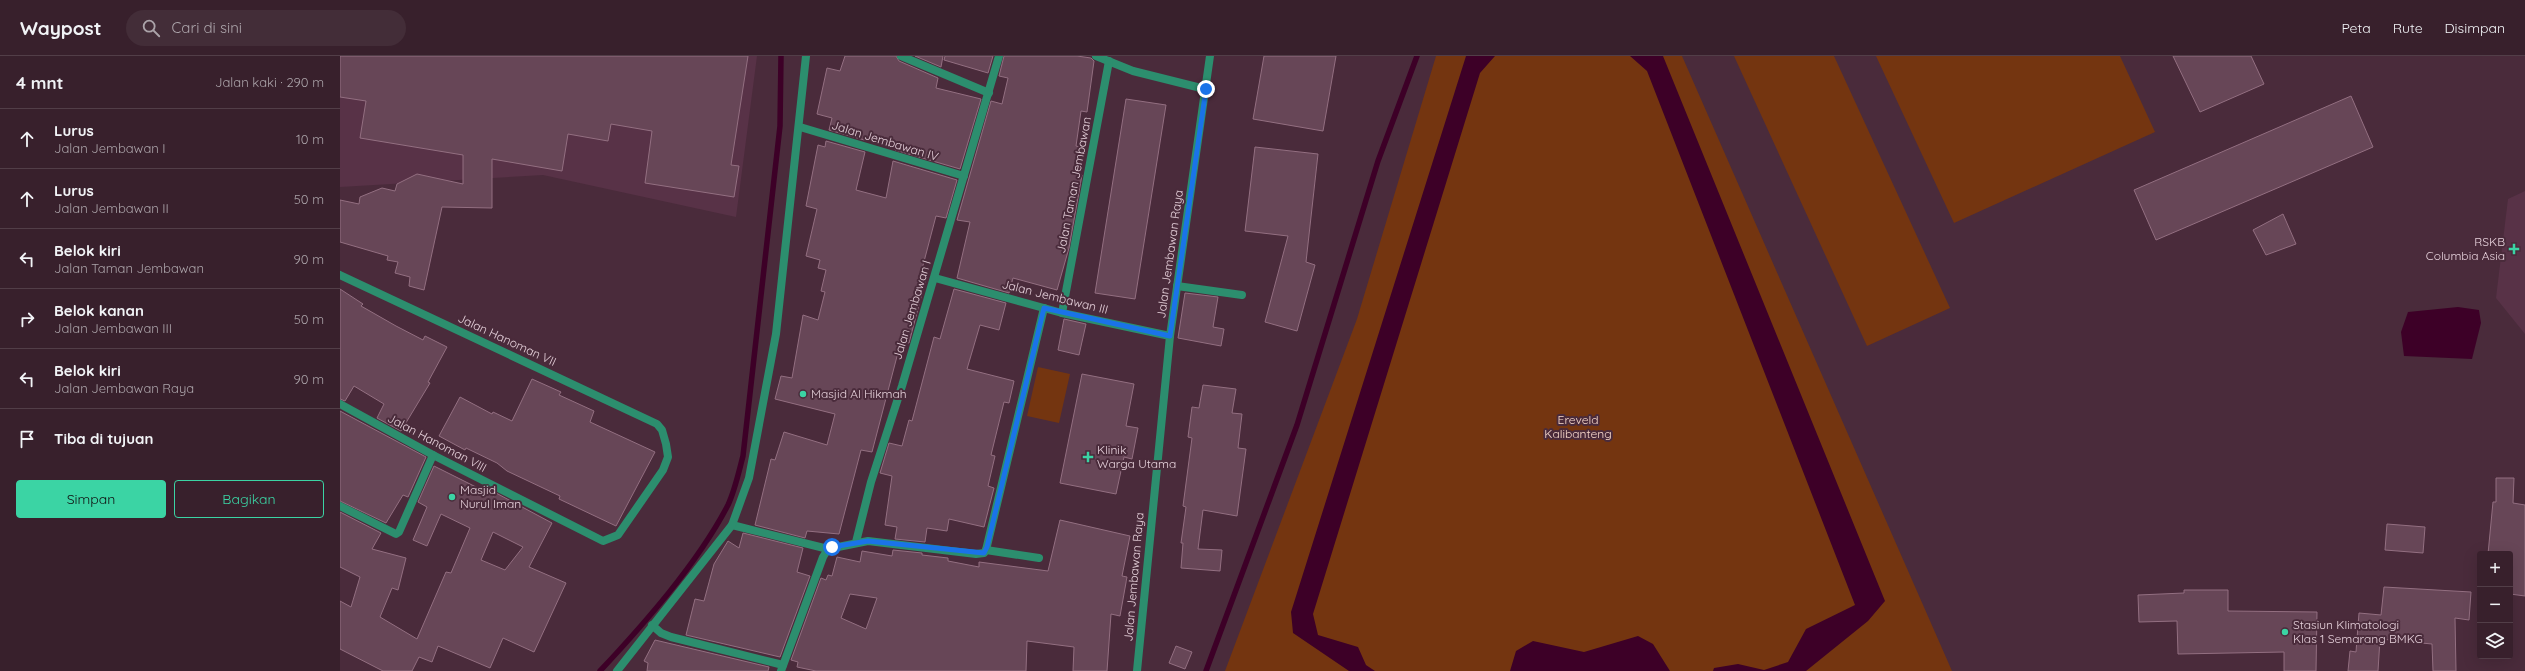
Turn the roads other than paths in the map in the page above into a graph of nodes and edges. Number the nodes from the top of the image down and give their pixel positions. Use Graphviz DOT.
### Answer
graph roads {
  1 [pos="806,56"];
  2 [pos="901,56"];
  3 [pos="1000,56"];
  4 [pos="1096,56"];
  5 [pos="1210,56"];
  6 [pos="1109,61"];
  7 [pos="1206,89"];
  8 [pos="989,93"];
  9 [pos="800,127"];
  10 [pos="964,176"];
  11 [pos="340,275"];
  12 [pos="934,278"];
  13 [pos="1177,286"];
  14 [pos="1242,295"];
  15 [pos="1044,308"];
  16 [pos="1062,313"];
  17 [pos="1170,336"];
  18 [pos="340,404"];
  19 [pos="433,455"];
  20 [pos="340,506"];
  21 [pos="732,525"];
  22 [pos="610,540"];
  23 [pos="856,542"];
  24 [pos="828,549"];
  25 [pos="985,552"];
  26 [pos="1039,558"];
  27 [pos="652,624"];
  28 [pos="782,668"];
  29 [pos="617,671"];
  30 [pos="1137,671"];
  1 -- 9 [label="street"];
  2 -- 8 [label="street"];
  3 -- 8 [label="street, Jalan Jembawan I"];
  4 -- 6 [label="street"];
  5 -- 7 [label="street, Jalan Jembawan Raya"];
  6 -- 7 [label="street"];
  6 -- 16 [label="street, Jalan Taman Jembawan"];
  7 -- 13 [label="street, Jalan Jembawan Raya"];
  8 -- 10 [label="street, Jalan Jembawan I"];
  9 -- 10 [label="street, Jalan Jembawan IV"];
  9 -- 21 [label="street"];
  10 -- 12 [label="street, Jalan Jembawan I"];
  11 -- 22 [label="street, Jalan Hanoman VII"];
  12 -- 15 [label="street, Jalan Jembawan III"];
  12 -- 23 [label="street, Jalan Jembawan I"];
  13 -- 14 [label="street"];
  13 -- 17 [label="street, Jalan Jembawan Raya"];
  15 -- 16 [label="street, Jalan Jembawan III"];
  15 -- 25 [label="street"];
  16 -- 17 [label="street, Jalan Jembawan III"];
  17 -- 30 [label="street, Jalan Jembawan Raya"];
  18 -- 19 [label="street, Jalan Hanoman VIII"];
  19 -- 20 [label="street"];
  19 -- 22 [label="street, Jalan Hanoman VIII"];
  21 -- 24 [label="street"];
  21 -- 27 [label="street"];
  23 -- 24 [label="street"];
  23 -- 25 [label="street"];
  24 -- 28 [label="street"];
  25 -- 26 [label="street"];
  27 -- 28 [label="street"];
  27 -- 29 [label="street"];
}
